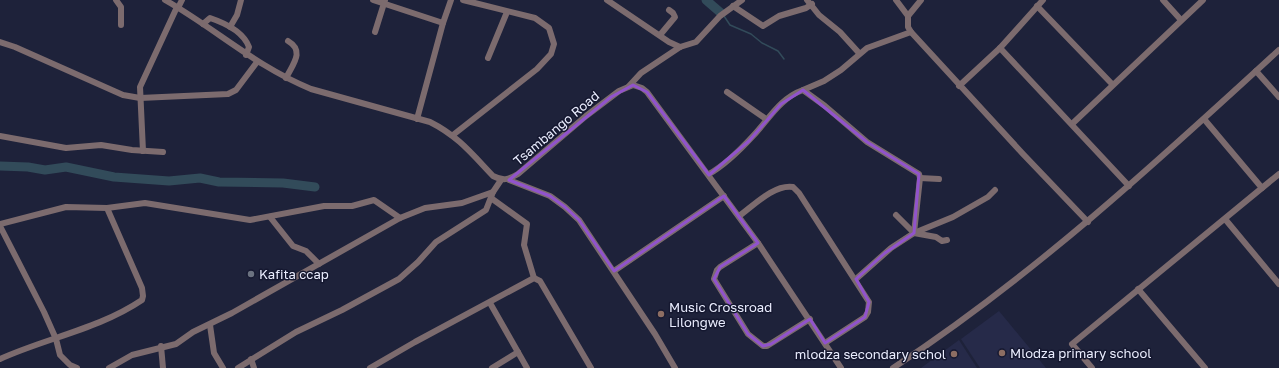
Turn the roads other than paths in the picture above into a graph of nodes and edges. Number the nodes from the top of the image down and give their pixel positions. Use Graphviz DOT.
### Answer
graph roads {
  1 [pos="116,0"];
  2 [pos="165,0"];
  3 [pos="182,0"];
  4 [pos="241,0"];
  5 [pos="374,0"];
  6 [pos="450,0"];
  7 [pos="463,0"];
  8 [pos="607,0"];
  9 [pos="730,0"];
  10 [pos="742,0"];
  11 [pos="896,0"];
  12 [pos="921,0"];
  13 [pos="1043,0"];
  14 [pos="1163,0"];
  15 [pos="1203,0"];
  16 [pos="385,2"];
  17 [pos="810,2"];
  18 [pos="735,5"];
  19 [pos="1037,6"];
  20 [pos="177,7"];
  21 [pos="669,10"];
  22 [pos="507,12"];
  23 [pos="908,16"];
  24 [pos="1182,20"];
  25 [pos="443,23"];
  26 [pos="121,24"];
  27 [pos="203,24"];
  28 [pos="230,27"];
  29 [pos="375,32"];
  30 [pos="911,32"];
  31 [pos="660,36"];
  32 [pos="288,40"];
  33 [pos="0,42"];
  34 [pos="680,47"];
  35 [pos="1000,48"];
  36 [pos="1279,50"];
  37 [pos="859,53"];
  38 [pos="246,55"];
  39 [pos="488,58"];
  40 [pos="257,62"];
  41 [pos="1256,71"];
  42 [pos="286,78"];
  43 [pos="1112,84"];
  44 [pos="629,86"];
  45 [pos="959,86"];
  46 [pos="803,90"];
  47 [pos="727,92"];
  48 [pos="1279,97"];
  49 [pos="140,98"];
  50 [pos="417,119"];
  51 [pos="766,119"];
  52 [pos="1204,119"];
  53 [pos="1072,124"];
  54 [pos="453,135"];
  55 [pos="0,136"];
  56 [pos="143,151"];
  57 [pos="163,152"];
  58 [pos="709,174"];
  59 [pos="1279,174"];
  60 [pos="920,178"];
  61 [pos="939,179"];
  62 [pos="501,180"];
  63 [pos="509,180"];
  64 [pos="1129,186"];
  65 [pos="1262,188"];
  66 [pos="995,190"];
  67 [pos="492,195"];
  68 [pos="724,196"];
  69 [pos="107,208"];
  70 [pos="896,214"];
  71 [pos="739,216"];
  72 [pos="270,217"];
  73 [pos="400,218"];
  74 [pos="1225,219"];
  75 [pos="1088,222"];
  76 [pos="0,225"];
  77 [pos="914,233"];
  78 [pos="947,240"];
  79 [pos="758,243"];
  80 [pos="319,264"];
  81 [pos="614,271"];
  82 [pos="534,278"];
  83 [pos="856,280"];
  84 [pos="1279,284"];
  85 [pos="1138,289"];
  86 [pos="490,303"];
  87 [pos="810,319"];
  88 [pos="210,325"];
  89 [pos="56,339"];
  90 [pos="826,343"];
  91 [pos="161,346"];
  92 [pos="518,352"];
  93 [pos="0,359"];
  94 [pos="251,360"];
  95 [pos="66,365"];
  96 [pos="77,368"];
  97 [pos="109,368"];
  98 [pos="163,368"];
  99 [pos="224,368"];
  100 [pos="238,368"];
  101 [pos="254,368"];
  102 [pos="370,368"];
  103 [pos="492,368"];
  104 [pos="527,368"];
  105 [pos="591,368"];
  106 [pos="675,368"];
  107 [pos="841,368"];
  108 [pos="893,368"];
  109 [pos="1092,368"];
  110 [pos="1205,368"];
  1 -- 26 [label="street"];
  2 -- 20 [label="street"];
  3 -- 20 [label="street"];
  4 -- 28 [label="street"];
  5 -- 16 [label="street"];
  6 -- 25 [label="street"];
  7 -- 22 [label="street"];
  8 -- 31 [label="street"];
  9 -- 18 [label="street"];
  10 -- 18 [label="street, Tsambango Road"];
  11 -- 23 [label="street"];
  12 -- 23 [label="street"];
  13 -- 19 [label="street"];
  14 -- 24 [label="street"];
  15 -- 24 [label="street"];
  16 -- 25 [label="street"];
  16 -- 29 [label="street"];
  17 -- 18 [label="street"];
  17 -- 37 [label="street"];
  18 -- 34 [label="street, Tsambango Road"];
  19 -- 35 [label="street"];
  19 -- 43 [label="street"];
  20 -- 27 [label="street"];
  20 -- 49 [label="street"];
  21 -- 31 [label="street"];
  22 -- 39 [label="street"];
  22 -- 54 [label="street"];
  23 -- 30 [label="street"];
  24 -- 43 [label="street"];
  25 -- 50 [label="street"];
  27 -- 28 [label="street"];
  27 -- 38 [label="street"];
  28 -- 38 [label="street"];
  30 -- 37 [label="street"];
  30 -- 45 [label="street"];
  31 -- 34 [label="street"];
  32 -- 42 [label="street"];
  33 -- 49 [label="street"];
  34 -- 44 [label="street, Tsambango Road"];
  35 -- 45 [label="street"];
  35 -- 53 [label="street"];
  36 -- 41 [label="street"];
  37 -- 46 [label="street"];
  38 -- 40 [label="street"];
  40 -- 42 [label="street"];
  40 -- 49 [label="street"];
  41 -- 48 [label="street"];
  41 -- 52 [label="street"];
  42 -- 50 [label="street"];
  43 -- 53 [label="street"];
  44 -- 58 [label="street"];
  44 -- 63 [label="street, Tsambango Road"];
  45 -- 75 [label="street"];
  46 -- 51 [label="street"];
  46 -- 60 [label="street"];
  47 -- 51 [label="street"];
  49 -- 56 [label="street"];
  50 -- 54 [label="street"];
  51 -- 58 [label="street"];
  52 -- 64 [label="street"];
  52 -- 65 [label="street"];
  53 -- 64 [label="street"];
  54 -- 62 [label="street"];
  55 -- 56 [label="street"];
  56 -- 57 [label="street"];
  58 -- 68 [label="street"];
  59 -- 65 [label="street"];
  60 -- 61 [label="street"];
  60 -- 77 [label="street"];
  62 -- 63 [label="street, Tsambango Road"];
  62 -- 67 [label="street"];
  63 -- 81 [label="street"];
  64 -- 75 [label="street"];
  65 -- 74 [label="street"];
  66 -- 77 [label="street"];
  67 -- 73 [label="street"];
  67 -- 82 [label="street"];
  67 -- 94 [label="street"];
  68 -- 71 [label="street"];
  68 -- 81 [label="street"];
  69 -- 72 [label="street"];
  69 -- 76 [label="street"];
  69 -- 89 [label="street"];
  70 -- 77 [label="street"];
  71 -- 79 [label="street"];
  71 -- 83 [label="street"];
  72 -- 73 [label="street"];
  72 -- 80 [label="street"];
  73 -- 80 [label="street"];
  74 -- 84 [label="street"];
  74 -- 85 [label="street"];
  75 -- 108 [label="street"];
  76 -- 89 [label="street"];
  77 -- 78 [label="street"];
  77 -- 83 [label="street"];
  79 -- 87 [label="street"];
  79 -- 87 [label="street"];
  80 -- 88 [label="street"];
  81 -- 106 [label="street"];
  82 -- 86 [label="street"];
  82 -- 105 [label="street"];
  83 -- 90 [label="street"];
  85 -- 109 [label="street"];
  85 -- 110 [label="street"];
  86 -- 92 [label="street"];
  86 -- 102 [label="street"];
  87 -- 90 [label="street"];
  88 -- 91 [label="street"];
  88 -- 99 [label="street"];
  89 -- 93 [label="street"];
  89 -- 95 [label="street"];
  90 -- 107 [label="street"];
  91 -- 97 [label="street"];
  91 -- 98 [label="street"];
  92 -- 103 [label="street"];
  92 -- 104 [label="street"];
  94 -- 100 [label="street"];
  94 -- 101 [label="street"];
  95 -- 96 [label="street"];
}
